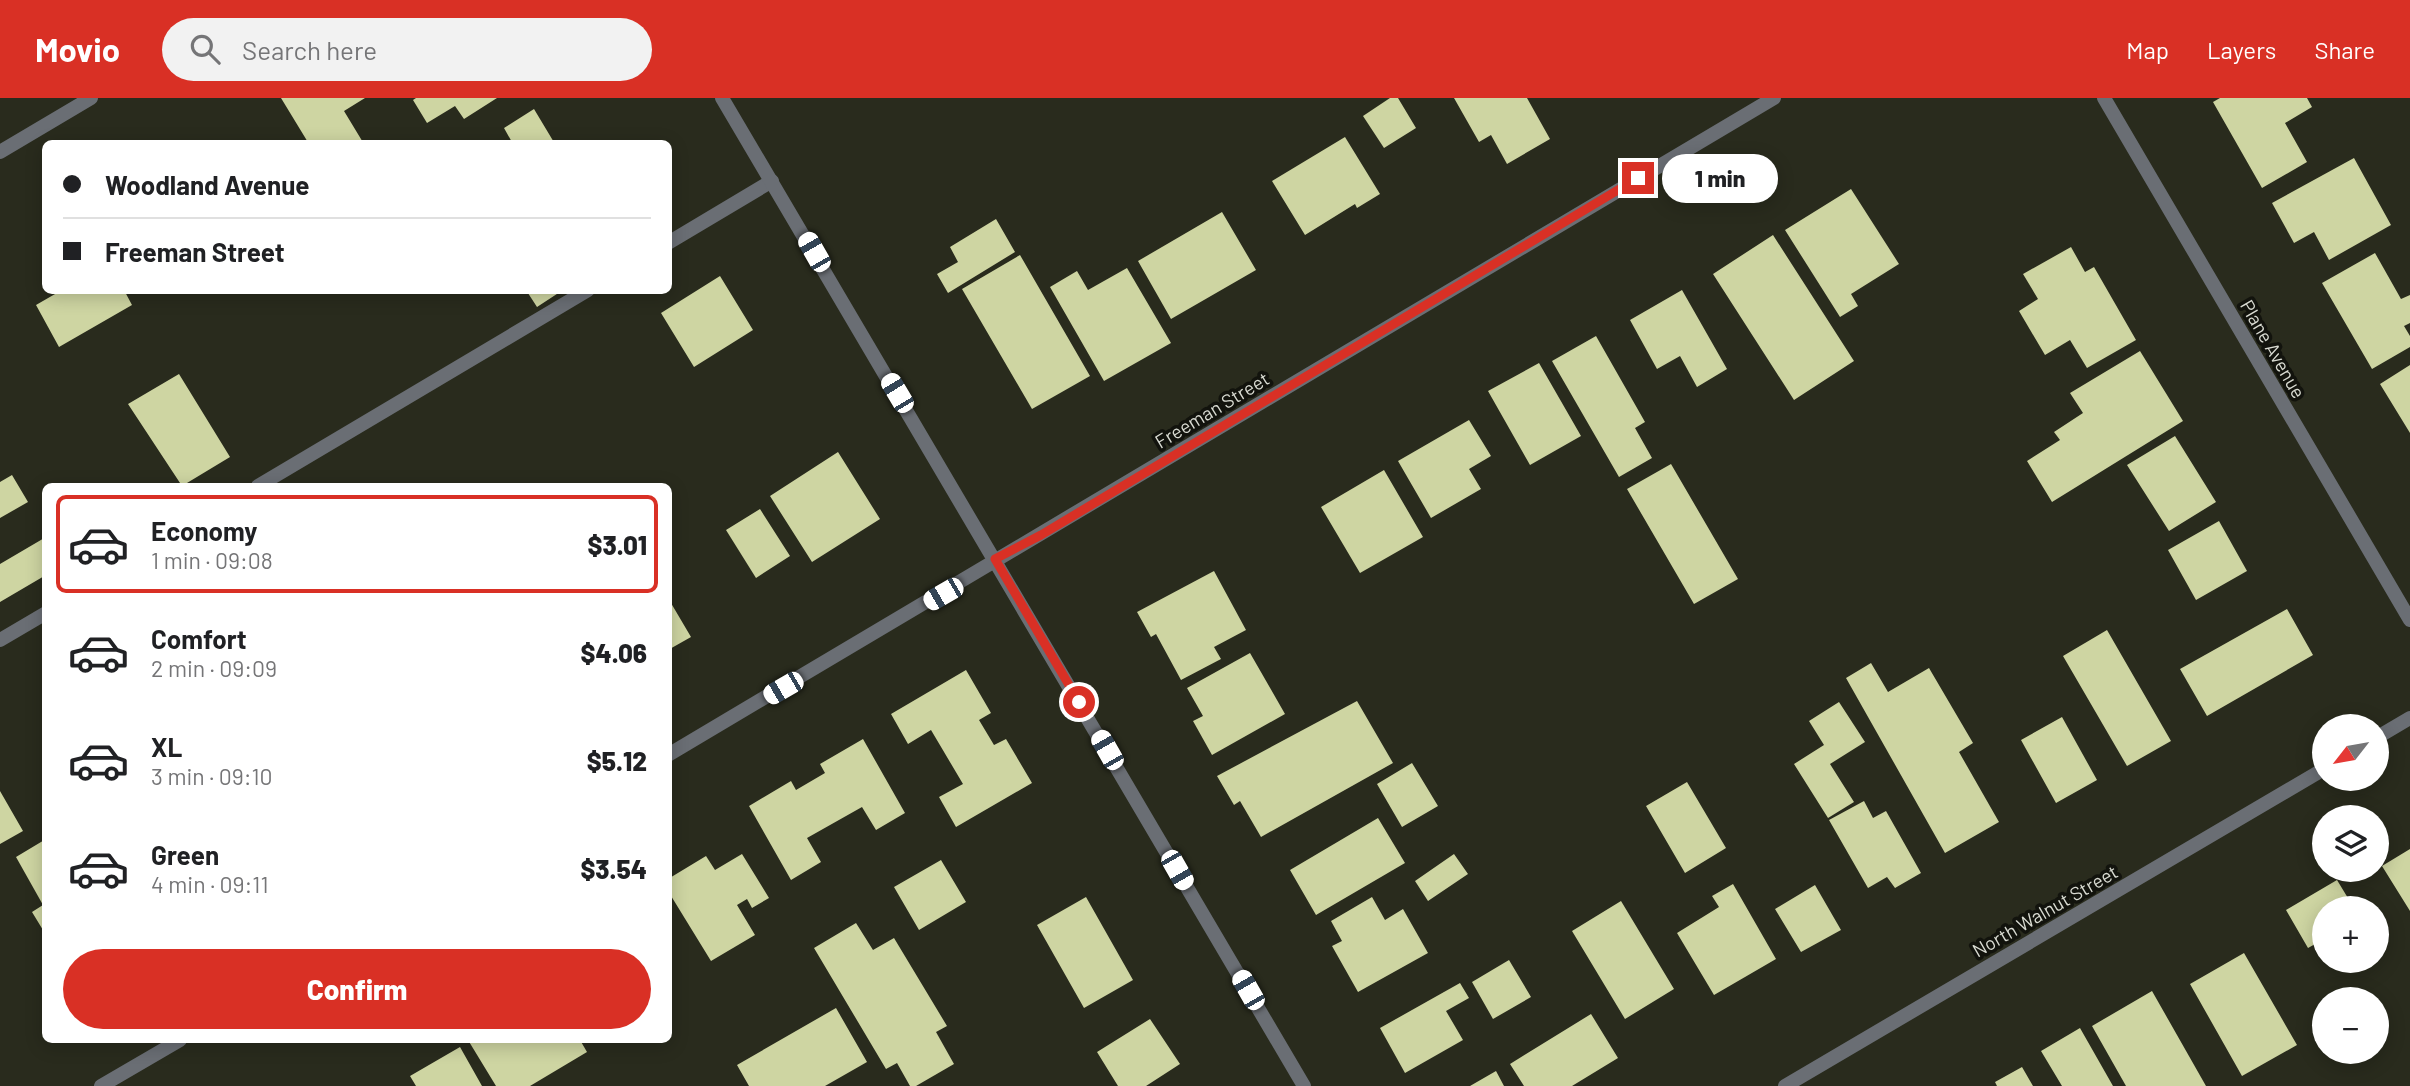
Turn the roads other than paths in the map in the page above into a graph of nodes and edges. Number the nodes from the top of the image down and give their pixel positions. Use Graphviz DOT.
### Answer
graph roads {
  1 [pos="91,98"];
  2 [pos="722,98"];
  3 [pos="1774,98"];
  4 [pos="2104,98"];
  5 [pos="0,152"];
  6 [pos="772,181"];
  7 [pos="672,241"];
  8 [pos="581,294"];
  9 [pos="263,483"];
  10 [pos="995,559"];
  11 [pos="42,615"];
  12 [pos="2410,620"];
  13 [pos="0,640"];
  14 [pos="2410,718"];
  15 [pos="2389,730"];
  16 [pos="672,753"];
  17 [pos="2312,776"];
  18 [pos="175,1043"];
  19 [pos="101,1086"];
  20 [pos="1304,1086"];
  21 [pos="1785,1086"];
  1 -- 5 [label="street"];
  2 -- 6 [label="street"];
  3 -- 10 [label="street, Freeman Street"];
  4 -- 12 [label="street, Plane Avenue"];
  6 -- 7 [label="street"];
  6 -- 10 [label="street"];
  8 -- 9 [label="street"];
  10 -- 16 [label="street, Freeman Street"];
  10 -- 20 [label="street"];
  11 -- 13 [label="street"];
  14 -- 15 [label="street"];
  17 -- 21 [label="street, North Walnut Street"];
  18 -- 19 [label="street"];
}
